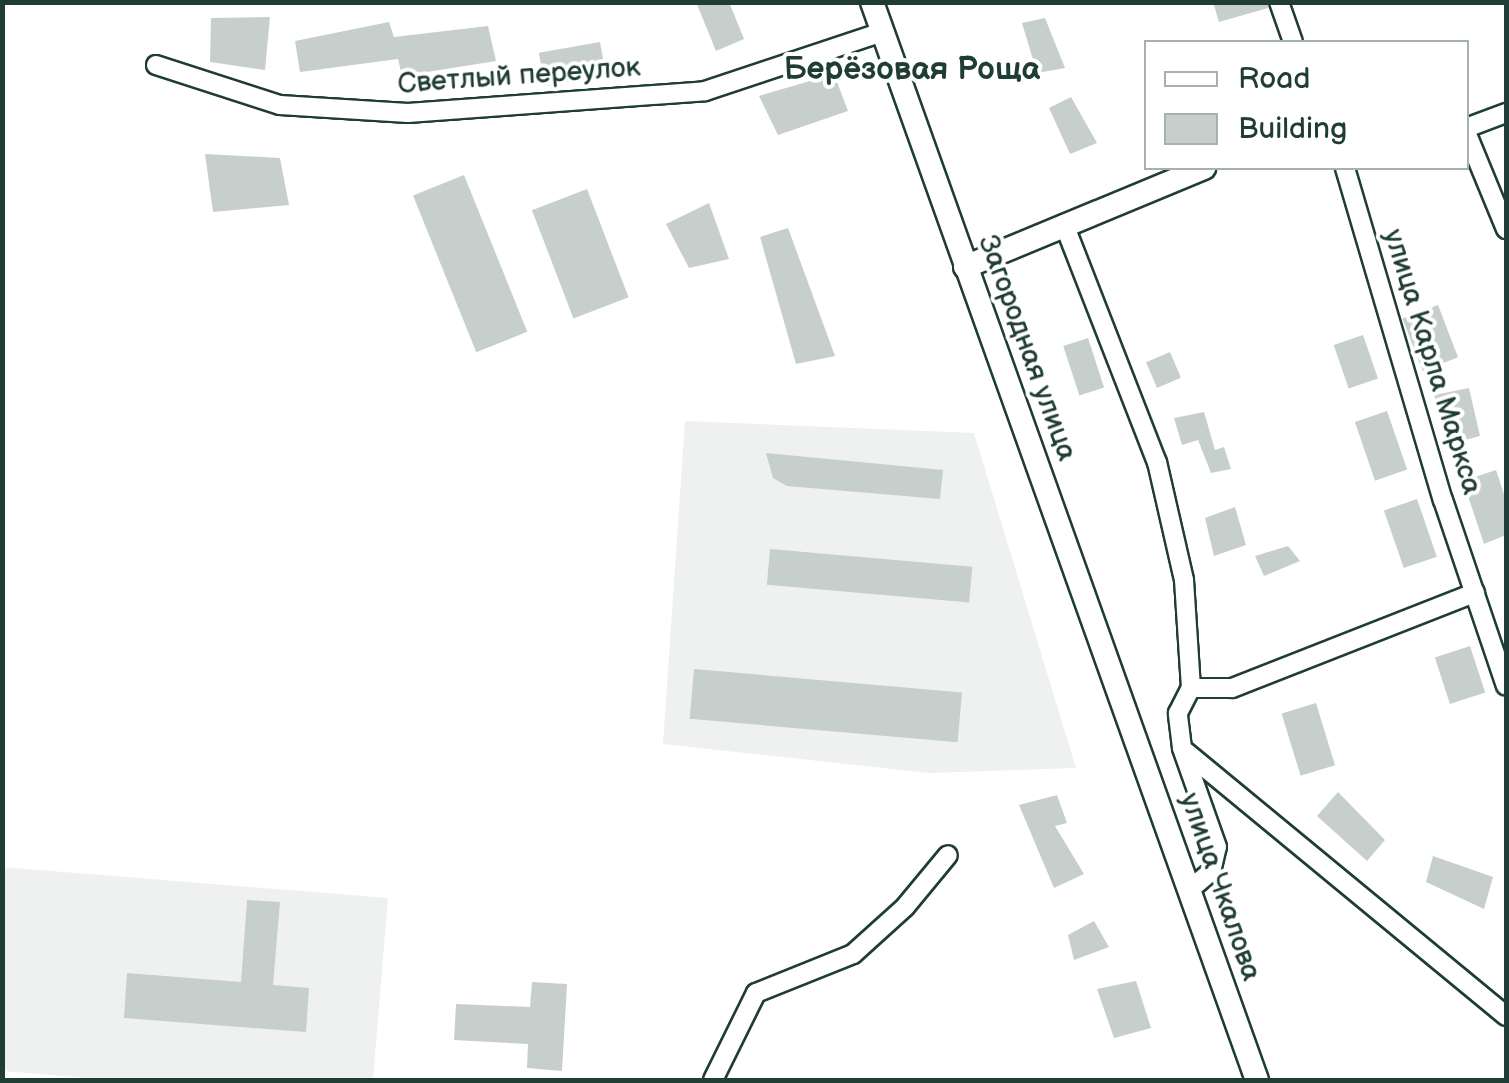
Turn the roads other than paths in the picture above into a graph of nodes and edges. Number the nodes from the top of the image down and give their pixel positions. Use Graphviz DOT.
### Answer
graph roads {
  1 [pos="872,2"];
  2 [pos="1279,2"];
  3 [pos="882,32"];
  4 [pos="1291,40"];
  5 [pos="156,65"];
  6 [pos="1506,113"];
  7 [pos="1469,129"];
  8 [pos="1469,137"];
  9 [pos="1199,170"];
  10 [pos="1347,170"];
  11 [pos="1064,224"];
  12 [pos="1506,229"];
  13 [pos="965,267"];
  14 [pos="1475,593"];
  15 [pos="1506,686"];
  16 [pos="1191,688"];
  17 [pos="1128,714"];
  18 [pos="1182,748"];
  19 [pos="948,855"];
  20 [pos="1188,890"];
  21 [pos="1506,1016"];
  22 [pos="713,1080"];
  23 [pos="1256,1080"];
  1 -- 3 [label="street, Загородная улица"];
  2 -- 4 [label="street"];
  3 -- 5 [label="street, Светлый переулок"];
  3 -- 13 [label="street, Загородная улица"];
  6 -- 7 [label="street"];
  8 -- 12 [label="street"];
  9 -- 11 [label="street"];
  10 -- 14 [label="street, улица Карла Маркса"];
  11 -- 13 [label="street"];
  11 -- 16 [label="street"];
  13 -- 17 [label="street, Загородная улица"];
  14 -- 15 [label="street, улица Карла Маркса"];
  14 -- 16 [label="street"];
  16 -- 18 [label="street"];
  17 -- 20 [label="street, улица Чкалова"];
  18 -- 20 [label="street"];
  18 -- 21 [label="street"];
  19 -- 22 [label="street"];
  20 -- 23 [label="street, улица Чкалова"];
}
